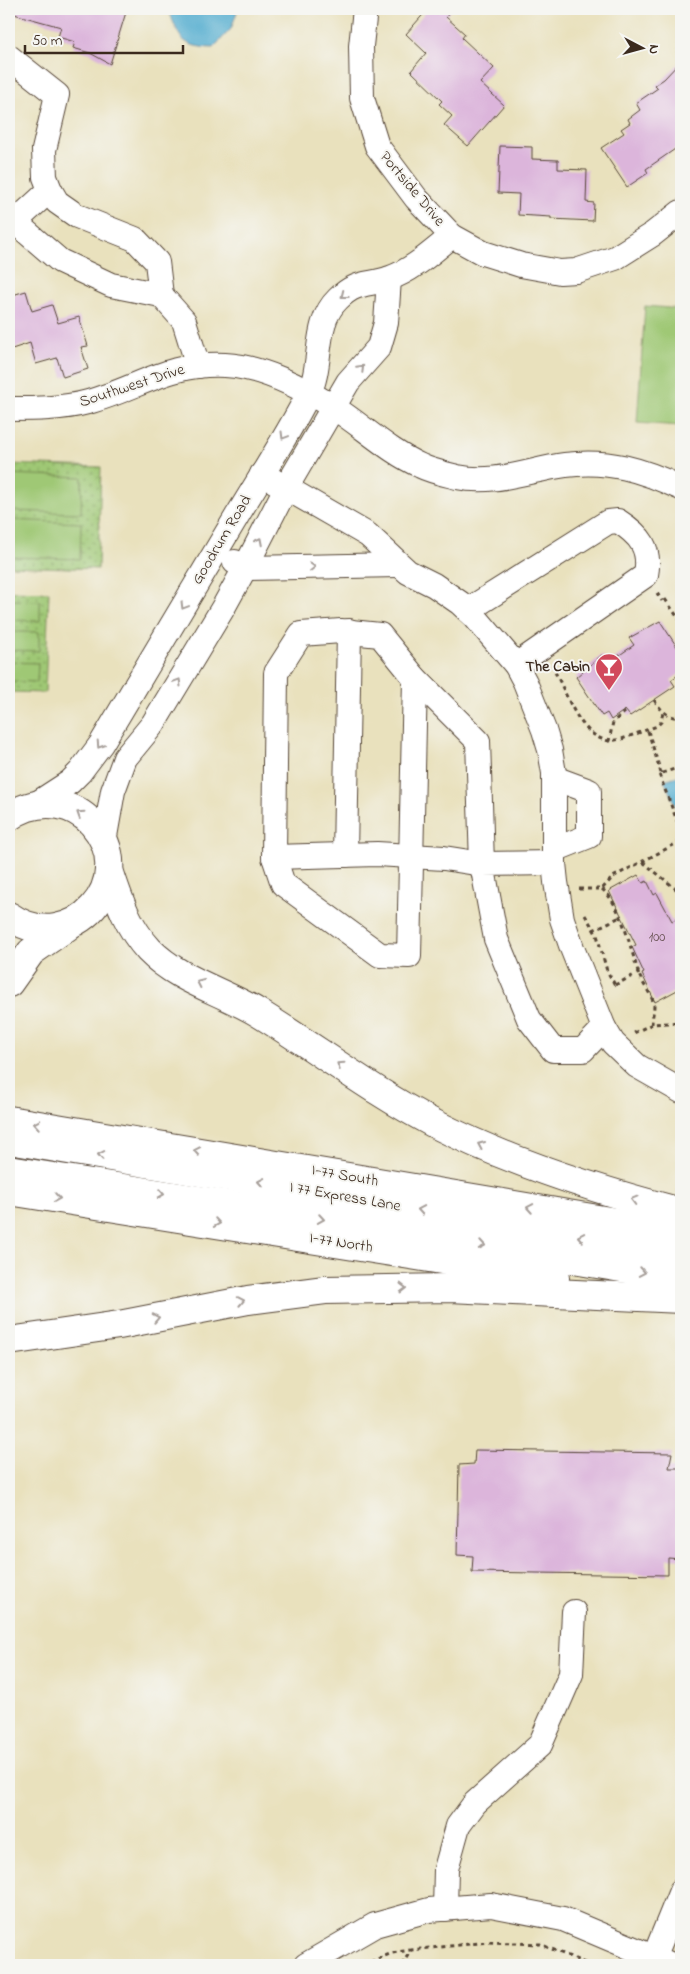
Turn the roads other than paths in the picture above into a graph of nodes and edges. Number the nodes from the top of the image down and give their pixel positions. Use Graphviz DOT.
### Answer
graph roads {
  1 [pos="365,9"];
  2 [pos="9,57"];
  3 [pos="50,190"];
  4 [pos="681,212"];
  5 [pos="12,220"];
  6 [pos="452,236"];
  7 [pos="389,279"];
  8 [pos="160,295"];
  9 [pos="198,366"];
  10 [pos="309,394"];
  11 [pos="333,408"];
  12 [pos="9,410"];
  13 [pos="262,474"];
  14 [pos="286,488"];
  15 [pos="681,488"];
  16 [pos="216,552"];
  17 [pos="398,565"];
  18 [pos="245,568"];
  19 [pos="468,610"];
  20 [pos="349,632"];
  21 [pos="516,665"];
  22 [pos="415,678"];
  23 [pos="554,775"];
  24 [pos="36,804"];
  25 [pos="9,816"];
  26 [pos="104,842"];
  27 [pos="345,855"];
  28 [pos="411,856"];
  29 [pos="554,856"];
  30 [pos="274,858"];
  31 [pos="482,864"];
  32 [pos="109,870"];
  33 [pos="9,916"];
  34 [pos="70,925"];
  35 [pos="9,982"];
  36 [pos="604,1028"];
  37 [pos="681,1091"];
  38 [pos="9,1120"];
  39 [pos="9,1140"];
  40 [pos="9,1170"];
  41 [pos="9,1190"];
  42 [pos="681,1212"];
  43 [pos="681,1233"];
  44 [pos="681,1253"];
  45 [pos="678,1292"];
  46 [pos="119,1325"];
  47 [pos="9,1341"];
  48 [pos="9,1354"];
  49 [pos="574,1612"];
  50 [pos="681,1890"];
  51 [pos="445,1909"];
  52 [pos="659,1963"];
  53 [pos="306,1965"];
  1 -- 6 [label="street, Portside Drive"];
  2 -- 3 [label="street"];
  3 -- 5 [label="street"];
  3 -- 8 [label="street"];
  4 -- 6 [label="street, Portside Drive"];
  5 -- 8 [label="street"];
  6 -- 7 [label="street, Goodrum Road"];
  7 -- 10 [label="street, Goodrum Road, one-way"];
  11 -- 7 [label="street, Goodrum Road, one-way"];
  8 -- 9 [label="street"];
  9 -- 10 [label="street, Southwest Drive"];
  9 -- 12 [label="street, Southwest Drive"];
  10 -- 11 [label="street, Southwest Drive"];
  10 -- 13 [label="street, Goodrum Road, one-way"];
  11 -- 14 [label="street, Goodrum Road"];
  11 -- 15 [label="street, Southwest Drive"];
  13 -- 14 [label="street"];
  13 -- 16 [label="street, Goodrum Road"];
  14 -- 17 [label="street"];
  18 -- 14 [label="street, Goodrum Road, one-way"];
  16 -- 18 [label="street"];
  16 -- 24 [label="street, Goodrum Road, one-way"];
  18 -- 17 [label="street, one-way"];
  17 -- 19 [label="street"];
  26 -- 18 [label="street, Goodrum Road, one-way"];
  19 -- 21 [label="street"];
  19 -- 21 [label="street"];
  20 -- 22 [label="street"];
  20 -- 27 [label="street"];
  20 -- 30 [label="street"];
  21 -- 23 [label="street"];
  22 -- 28 [label="street"];
  22 -- 31 [label="street"];
  23 -- 29 [label="street"];
  23 -- 29 [label="street"];
  24 -- 25 [label="main road"];
  26 -- 24 [label="main road, one-way"];
  26 -- 32 [label="main road"];
  27 -- 28 [label="street"];
  27 -- 30 [label="street"];
  28 -- 30 [label="street"];
  28 -- 31 [label="street"];
  29 -- 31 [label="street"];
  29 -- 36 [label="street"];
  31 -- 36 [label="street"];
  32 -- 34 [label="main road"];
  42 -- 32 [label="main road, one-way"];
  33 -- 34 [label="main road"];
  34 -- 35 [label="main road"];
  36 -- 37 [label="street"];
  43 -- 38 [label="main road, I-77 South, one-way"];
  44 -- 39 [label="main road, I 77 Express Lane, one-way"];
  40 -- 45 [label="main road, I 77 Express Lane, one-way"];
  41 -- 45 [label="main road, I-77 North, one-way"];
  46 -- 45 [label="main road, one-way"];
  46 -- 47 [label="main road"];
  46 -- 48 [label="main road"];
  49 -- 51 [label="street"];
  50 -- 52 [label="street"];
  51 -- 52 [label="street"];
  51 -- 53 [label="street"];
}
